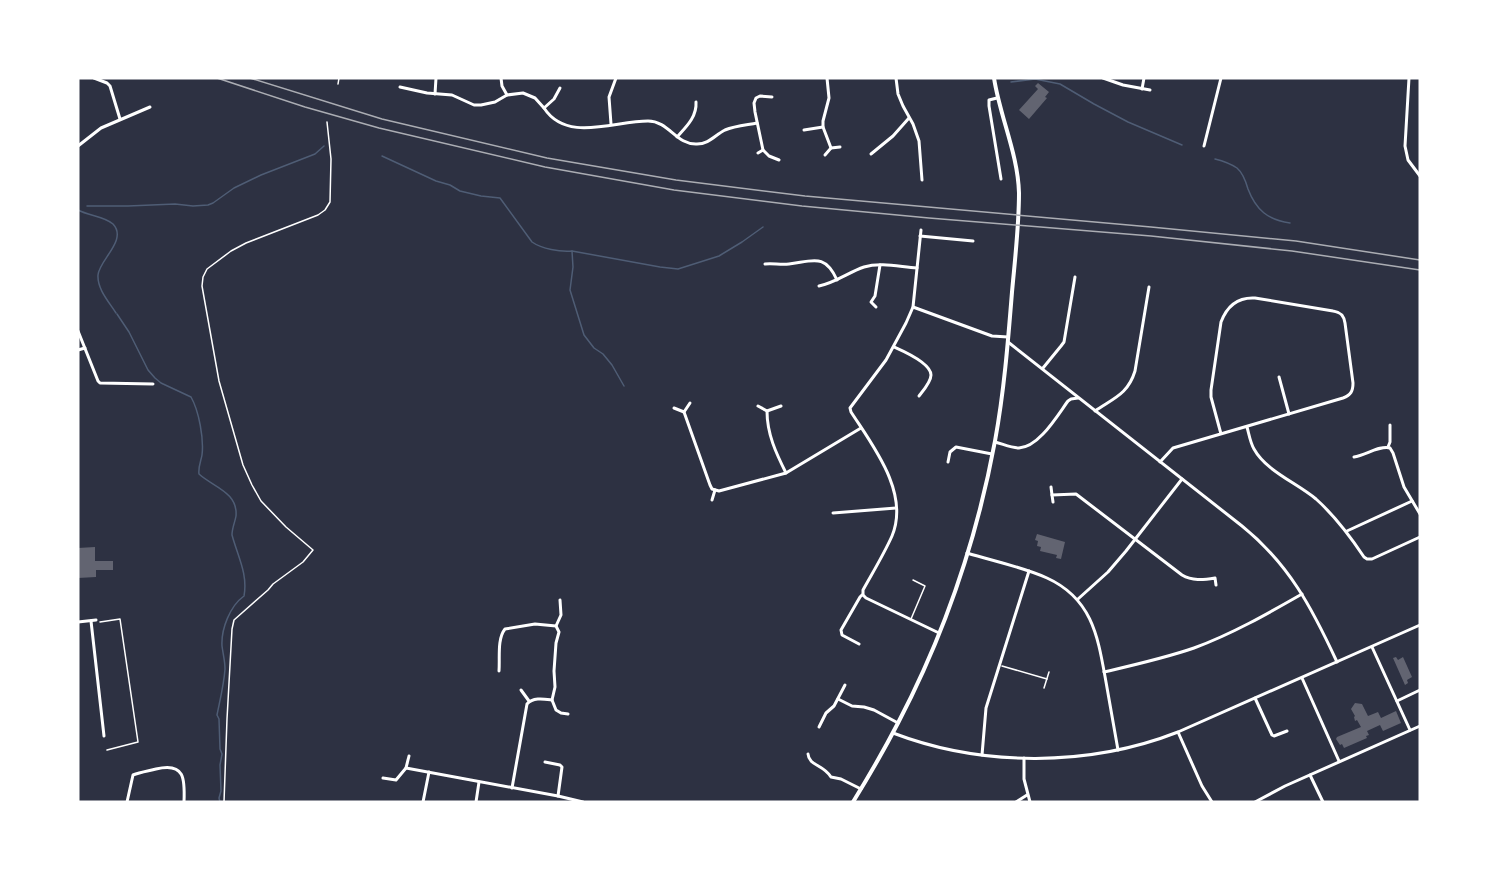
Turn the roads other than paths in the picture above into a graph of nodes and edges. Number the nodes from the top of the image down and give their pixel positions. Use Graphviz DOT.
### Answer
graph roads {
  1 [pos="94,78"];
  2 [pos="436,78"];
  3 [pos="501,78"];
  4 [pos="616,78"];
  5 [pos="827,78"];
  6 [pos="896,78"];
  7 [pos="994,78"];
  8 [pos="1103,78"];
  9 [pos="1144,78"];
  10 [pos="1221,78"];
  11 [pos="1409,78"];
  12 [pos="400,87"];
  13 [pos="560,88"];
  14 [pos="1142,89"];
  15 [pos="1150,90"];
  16 [pos="435,94"];
  17 [pos="507,95"];
  18 [pos="772,97"];
  19 [pos="997,98"];
  20 [pos="696,102"];
  21 [pos="150,107"];
  22 [pos="544,108"];
  23 [pos="909,118"];
  24 [pos="120,119"];
  25 [pos="757,123"];
  26 [pos="611,124"];
  27 [pos="823,127"];
  28 [pos="804,130"];
  29 [pos="677,137"];
  30 [pos="78,146"];
  31 [pos="1204,146"];
  32 [pos="840,147"];
  33 [pos="831,148"];
  34 [pos="763,150"];
  35 [pos="758,153"];
  36 [pos="871,154"];
  37 [pos="825,155"];
  38 [pos="779,160"];
  39 [pos="1420,176"];
  40 [pos="1001,179"];
  41 [pos="922,180"];
  42 [pos="921,230"];
  43 [pos="920,236"];
  44 [pos="973,241"];
  45 [pos="765,264"];
  46 [pos="880,265"];
  47 [pos="917,268"];
  48 [pos="1075,277"];
  49 [pos="837,280"];
  50 [pos="826,285"];
  51 [pos="819,286"];
  52 [pos="1149,287"];
  53 [pos="827,290"];
  54 [pos="876,307"];
  55 [pos="913,307"];
  56 [pos="78,331"];
  57 [pos="1008,340"];
  58 [pos="894,346"];
  59 [pos="85,348"];
  60 [pos="78,350"];
  61 [pos="1043,368"];
  62 [pos="1279,377"];
  63 [pos="153,384"];
  64 [pos="919,396"];
  65 [pos="1078,398"];
  66 [pos="690,403"];
  67 [pos="758,406"];
  68 [pos="781,406"];
  69 [pos="674,408"];
  70 [pos="767,411"];
  71 [pos="1095,411"];
  72 [pos="684,412"];
  73 [pos="1289,414"];
  74 [pos="1390,425"];
  75 [pos="1247,427"];
  76 [pos="861,428"];
  77 [pos="1221,434"];
  78 [pos="995,442"];
  79 [pos="1388,447"];
  80 [pos="992,454"];
  81 [pos="1354,458"];
  82 [pos="948,462"];
  83 [pos="1161,462"];
  84 [pos="786,473"];
  85 [pos="1182,479"];
  86 [pos="1051,487"];
  87 [pos="715,490"];
  88 [pos="1052,495"];
  89 [pos="712,500"];
  90 [pos="1412,501"];
  91 [pos="1053,502"];
  92 [pos="896,508"];
  93 [pos="833,513"];
  94 [pos="1420,514"];
  95 [pos="1347,531"];
  96 [pos="1420,537"];
  97 [pos="1136,539"];
  98 [pos="968,553"];
  99 [pos="1029,572"];
  100 [pos="913,580"];
  101 [pos="1216,585"];
  102 [pos="863,594"];
  103 [pos="1303,594"];
  104 [pos="1078,599"];
  105 [pos="560,600"];
  106 [pos="96,620"];
  107 [pos="911,620"];
  108 [pos="91,621"];
  109 [pos="78,622"];
  110 [pos="1420,625"];
  111 [pos="556,626"];
  112 [pos="939,633"];
  113 [pos="859,644"];
  114 [pos="1371,646"];
  115 [pos="1337,662"];
  116 [pos="1000,666"];
  117 [pos="500,671"];
  118 [pos="1049,672"];
  119 [pos="1104,672"];
  120 [pos="1301,677"];
  121 [pos="1047,679"];
  122 [pos="845,685"];
  123 [pos="1044,688"];
  124 [pos="521,690"];
  125 [pos="1420,690"];
  126 [pos="1256,698"];
  127 [pos="838,699"];
  128 [pos="552,700"];
  129 [pos="529,701"];
  130 [pos="1397,701"];
  131 [pos="568,714"];
  132 [pos="898,723"];
  133 [pos="1420,726"];
  134 [pos="819,727"];
  135 [pos="1410,730"];
  136 [pos="1287,731"];
  137 [pos="893,732"];
  138 [pos="1179,732"];
  139 [pos="104,736"];
  140 [pos="1119,750"];
  141 [pos="808,754"];
  142 [pos="982,755"];
  143 [pos="409,756"];
  144 [pos="1024,758"];
  145 [pos="1339,761"];
  146 [pos="545,762"];
  147 [pos="406,768"];
  148 [pos="429,772"];
  149 [pos="1310,775"];
  150 [pos="382,778"];
  151 [pos="479,782"];
  152 [pos="512,788"];
  153 [pos="861,789"];
  154 [pos="1027,795"];
  155 [pos="558,796"];
  156 [pos="127,802"];
  157 [pos="184,802"];
  158 [pos="423,802"];
  159 [pos="476,802"];
  160 [pos="583,802"];
  161 [pos="853,802"];
  162 [pos="1016,802"];
  163 [pos="1030,802"];
  164 [pos="1212,802"];
  165 [pos="1255,802"];
  166 [pos="1323,802"];
  1 -- 24 [label="street"];
  2 -- 16 [label="street"];
  3 -- 17 [label="street"];
  4 -- 26 [label="street"];
  5 -- 27 [label="street"];
  6 -- 23 [label="street"];
  7 -- 19 [label="street"];
  8 -- 14 [label="street"];
  9 -- 14 [label="street"];
  10 -- 31 [label="street"];
  11 -- 39 [label="street"];
  12 -- 16 [label="street"];
  13 -- 22 [label="street"];
  14 -- 15 [label="street"];
  16 -- 17 [label="street"];
  17 -- 22 [label="street"];
  18 -- 25 [label="street"];
  19 -- 40 [label="street"];
  19 -- 57 [label="street"];
  20 -- 29 [label="street"];
  21 -- 24 [label="street"];
  22 -- 26 [label="street"];
  23 -- 36 [label="street"];
  23 -- 41 [label="street"];
  24 -- 30 [label="street"];
  25 -- 29 [label="street"];
  25 -- 34 [label="street"];
  26 -- 29 [label="street"];
  27 -- 28 [label="street"];
  27 -- 33 [label="street"];
  32 -- 33 [label="street"];
  33 -- 37 [label="street"];
  34 -- 35 [label="street"];
  34 -- 38 [label="street"];
  42 -- 43 [label="street"];
  43 -- 44 [label="street"];
  43 -- 47 [label="street"];
  45 -- 49 [label="street"];
  46 -- 47 [label="street"];
  46 -- 49 [label="street"];
  46 -- 54 [label="street"];
  47 -- 55 [label="street"];
  48 -- 61 [label="street"];
  49 -- 50 [label="street"];
  50 -- 51 [label="street"];
  50 -- 53 [label="street"];
  52 -- 71 [label="street"];
  55 -- 57 [label="street"];
  55 -- 58 [label="street"];
  56 -- 59 [label="street"];
  57 -- 61 [label="street"];
  57 -- 78 [label="street"];
  58 -- 64 [label="street"];
  58 -- 76 [label="street"];
  59 -- 60 [label="street"];
  59 -- 63 [label="street"];
  61 -- 65 [label="street"];
  62 -- 73 [label="street"];
  65 -- 71 [label="street"];
  65 -- 78 [label="street"];
  66 -- 72 [label="street"];
  67 -- 70 [label="street"];
  68 -- 70 [label="street"];
  69 -- 72 [label="street"];
  70 -- 84 [label="street"];
  71 -- 83 [label="street"];
  72 -- 87 [label="street"];
  73 -- 75 [label="street"];
  73 -- 77 [label="street"];
  74 -- 79 [label="street"];
  75 -- 77 [label="street"];
  75 -- 95 [label="street"];
  76 -- 84 [label="street"];
  76 -- 92 [label="street"];
  77 -- 83 [label="street"];
  78 -- 80 [label="street"];
  79 -- 81 [label="street"];
  79 -- 90 [label="street"];
  80 -- 82 [label="street"];
  80 -- 98 [label="street"];
  83 -- 85 [label="street"];
  84 -- 87 [label="street"];
  85 -- 97 [label="street"];
  85 -- 103 [label="street"];
  86 -- 88 [label="street"];
  87 -- 89 [label="street"];
  88 -- 91 [label="street"];
  88 -- 97 [label="street"];
  90 -- 94 [label="street"];
  90 -- 95 [label="street"];
  92 -- 93 [label="street"];
  92 -- 102 [label="street"];
  95 -- 96 [label="street"];
  97 -- 101 [label="street"];
  97 -- 104 [label="street"];
  98 -- 99 [label="street"];
  98 -- 112 [label="street"];
  99 -- 104 [label="street"];
  99 -- 116 [label="street"];
  100 -- 107 [label="lane"];
  102 -- 107 [label="street"];
  102 -- 113 [label="street"];
  103 -- 115 [label="street"];
  103 -- 119 [label="street"];
  104 -- 119 [label="street"];
  105 -- 111 [label="street"];
  106 -- 108 [label="street"];
  107 -- 112 [label="street"];
  108 -- 109 [label="street"];
  108 -- 139 [label="street"];
  110 -- 114 [label="street"];
  111 -- 117 [label="street"];
  111 -- 128 [label="street"];
  112 -- 132 [label="street"];
  114 -- 115 [label="street"];
  114 -- 130 [label="street"];
  115 -- 120 [label="street"];
  116 -- 121 [label="lane"];
  116 -- 142 [label="street"];
  118 -- 121 [label="lane"];
  119 -- 140 [label="street"];
  120 -- 126 [label="street"];
  120 -- 145 [label="street"];
  121 -- 123 [label="lane"];
  122 -- 127 [label="street"];
  124 -- 129 [label="street"];
  125 -- 130 [label="street"];
  126 -- 136 [label="street"];
  126 -- 138 [label="street"];
  127 -- 132 [label="street"];
  127 -- 134 [label="street"];
  128 -- 129 [label="street"];
  128 -- 131 [label="street"];
  129 -- 152 [label="street"];
  130 -- 135 [label="street"];
  132 -- 137 [label="street"];
  133 -- 135 [label="street"];
  135 -- 145 [label="street"];
  137 -- 142 [label="street"];
  137 -- 153 [label="street"];
  138 -- 140 [label="street"];
  138 -- 164 [label="street"];
  140 -- 144 [label="street"];
  141 -- 153 [label="street"];
  142 -- 144 [label="street"];
  143 -- 147 [label="street"];
  144 -- 154 [label="street"];
  145 -- 149 [label="street"];
  146 -- 155 [label="street"];
  147 -- 148 [label="street"];
  147 -- 150 [label="street"];
  148 -- 151 [label="street"];
  148 -- 158 [label="street"];
  149 -- 165 [label="street"];
  149 -- 166 [label="street"];
  151 -- 152 [label="street"];
  151 -- 159 [label="street"];
  152 -- 155 [label="street"];
  153 -- 161 [label="street"];
  154 -- 162 [label="street"];
  154 -- 163 [label="street"];
  155 -- 160 [label="street"];
  156 -- 157 [label="street"];
}
